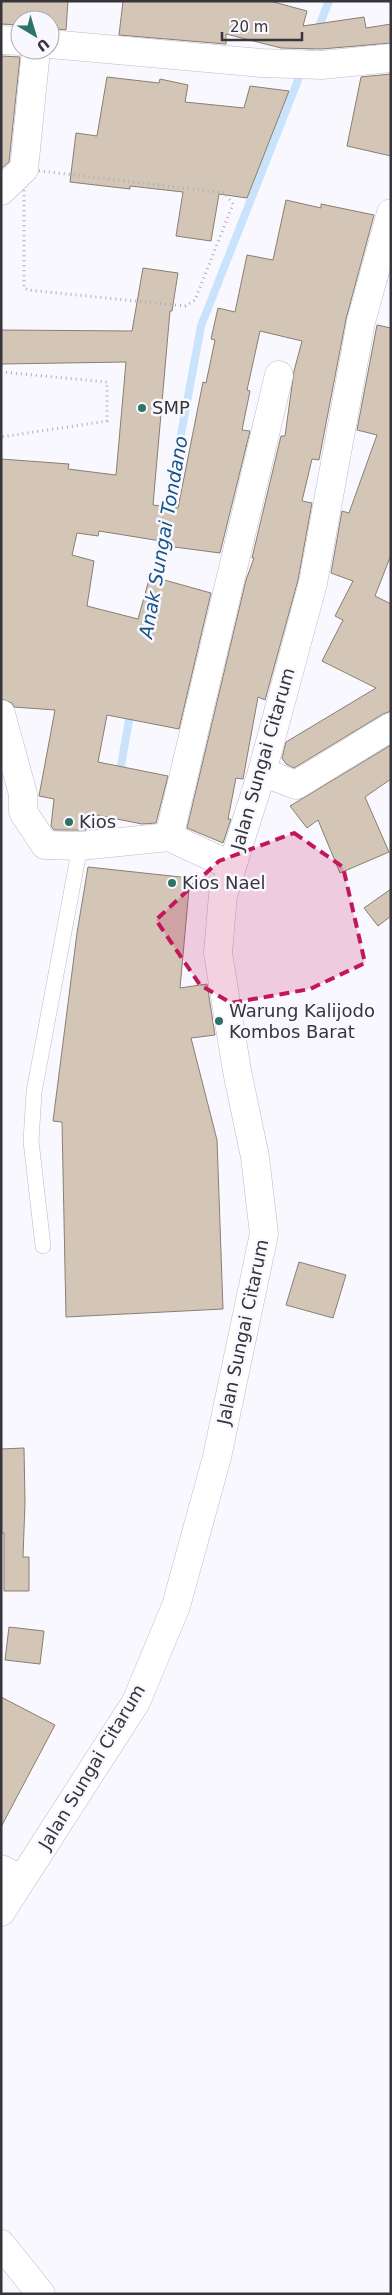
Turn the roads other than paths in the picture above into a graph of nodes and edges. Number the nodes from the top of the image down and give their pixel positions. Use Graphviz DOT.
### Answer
graph roads {
  1 [pos="60,45"];
  2 [pos="391,58"];
  3 [pos="35,60"];
  4 [pos="1,191"];
  5 [pos="391,213"];
  6 [pos="279,374"];
  7 [pos="1,714"];
  8 [pos="391,727"];
  9 [pos="262,772"];
  10 [pos="169,837"];
  11 [pos="80,846"];
  12 [pos="232,866"];
  13 [pos="43,1246"];
  14 [pos="11,1874"];
  15 [pos="1,1912"];
  16 [pos="1,2244"];
  17 [pos="41,2294"];
  1 -- 2 [label="street"];
  3 -- 4 [label="street"];
  5 -- 9 [label="street, Jalan Sungai Citarum"];
  6 -- 10 [label="street"];
  7 -- 11 [label="street"];
  8 -- 9 [label="street"];
  9 -- 12 [label="street, Jalan Sungai Citarum"];
  10 -- 11 [label="street"];
  10 -- 12 [label="street"];
  11 -- 13 [label="lane"];
  12 -- 14 [label="street, Jalan Sungai Citarum"];
  14 -- 15 [label="street, Jalan Sungai Citarum"];
  16 -- 17 [label="street"];
}
